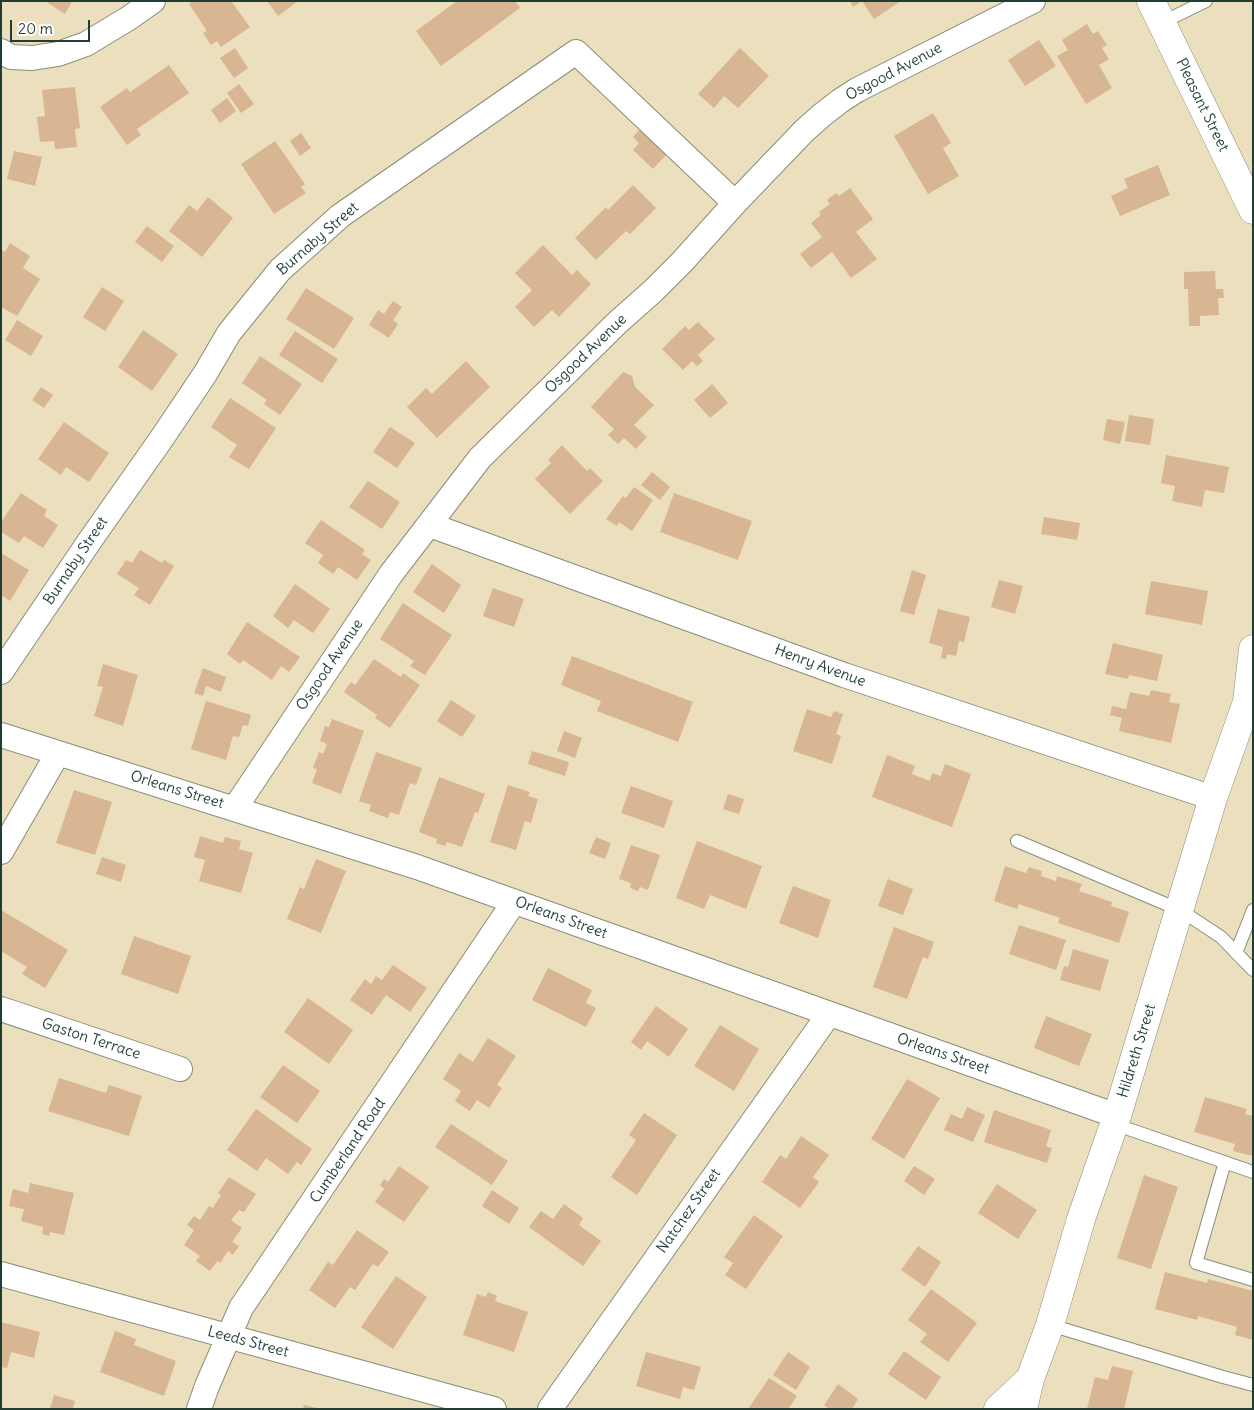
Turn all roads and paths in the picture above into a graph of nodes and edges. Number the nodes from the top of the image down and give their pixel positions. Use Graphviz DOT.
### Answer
graph roads {
  1 [pos="153,1"];
  2 [pos="1033,1"];
  3 [pos="1206,1"];
  4 [pos="1156,12"];
  5 [pos="1,51"];
  6 [pos="735,203"];
  7 [pos="1253,210"];
  8 [pos="430,524"];
  9 [pos="1253,649"];
  10 [pos="1,672"];
  11 [pos="1251,700"];
  12 [pos="1,735"];
  13 [pos="58,752"];
  14 [pos="1213,798"];
  15 [pos="235,808"];
  16 [pos="1017,841"];
  17 [pos="1,852"];
  18 [pos="514,902"];
  19 [pos="1180,910"];
  20 [pos="1253,910"];
  21 [pos="1236,953"];
  22 [pos="1253,970"];
  23 [pos="1,1009"];
  24 [pos="829,1014"];
  25 [pos="180,1068"];
  26 [pos="1115,1120"];
  27 [pos="1225,1162"];
  28 [pos="1253,1172"];
  29 [pos="1,1274"];
  30 [pos="1253,1280"];
  31 [pos="1050,1325"];
  32 [pos="230,1337"];
  33 [pos="1030,1379"];
  34 [pos="1253,1385"];
  35 [pos="199,1409"];
  36 [pos="494,1409"];
  37 [pos="550,1409"];
  38 [pos="998,1409"];
  39 [pos="1023,1409"];
  1 -- 5 [label="street"];
  2 -- 6 [label="street, Osgood Avenue"];
  3 -- 4 [label="lane"];
  4 -- 7 [label="street, Pleasant Street"];
  6 -- 8 [label="street, Osgood Avenue"];
  6 -- 10 [label="street, Burnaby Street"];
  8 -- 14 [label="street, Henry Avenue"];
  8 -- 15 [label="street, Osgood Avenue"];
  9 -- 11 [label="street, Hildreth Street"];
  11 -- 14 [label="street, Hildreth Street"];
  12 -- 13 [label="street, Orleans Street"];
  13 -- 15 [label="street, Orleans Street"];
  13 -- 17 [label="street"];
  14 -- 19 [label="street, Hildreth Street"];
  15 -- 18 [label="street, Orleans Street"];
  16 -- 19 [label="lane"];
  18 -- 24 [label="street, Orleans Street"];
  18 -- 32 [label="street, Cumberland Road"];
  19 -- 21 [label="lane"];
  19 -- 26 [label="street, Hildreth Street"];
  20 -- 21 [label="lane"];
  21 -- 22 [label="lane"];
  23 -- 25 [label="street, Gaston Terrace"];
  24 -- 26 [label="street, Orleans Street"];
  24 -- 37 [label="street, Natchez Street"];
  26 -- 27 [label="lane"];
  26 -- 31 [label="street, Hildreth Street"];
  27 -- 28 [label="lane"];
  27 -- 30 [label="lane"];
  29 -- 32 [label="street, Leeds Street"];
  31 -- 33 [label="street, Hildreth Street"];
  31 -- 34 [label="lane"];
  32 -- 35 [label="street, Cumberland Road"];
  32 -- 36 [label="street, Leeds Street"];
  33 -- 38 [label="street"];
  33 -- 39 [label="street, Hildreth Street"];
}
